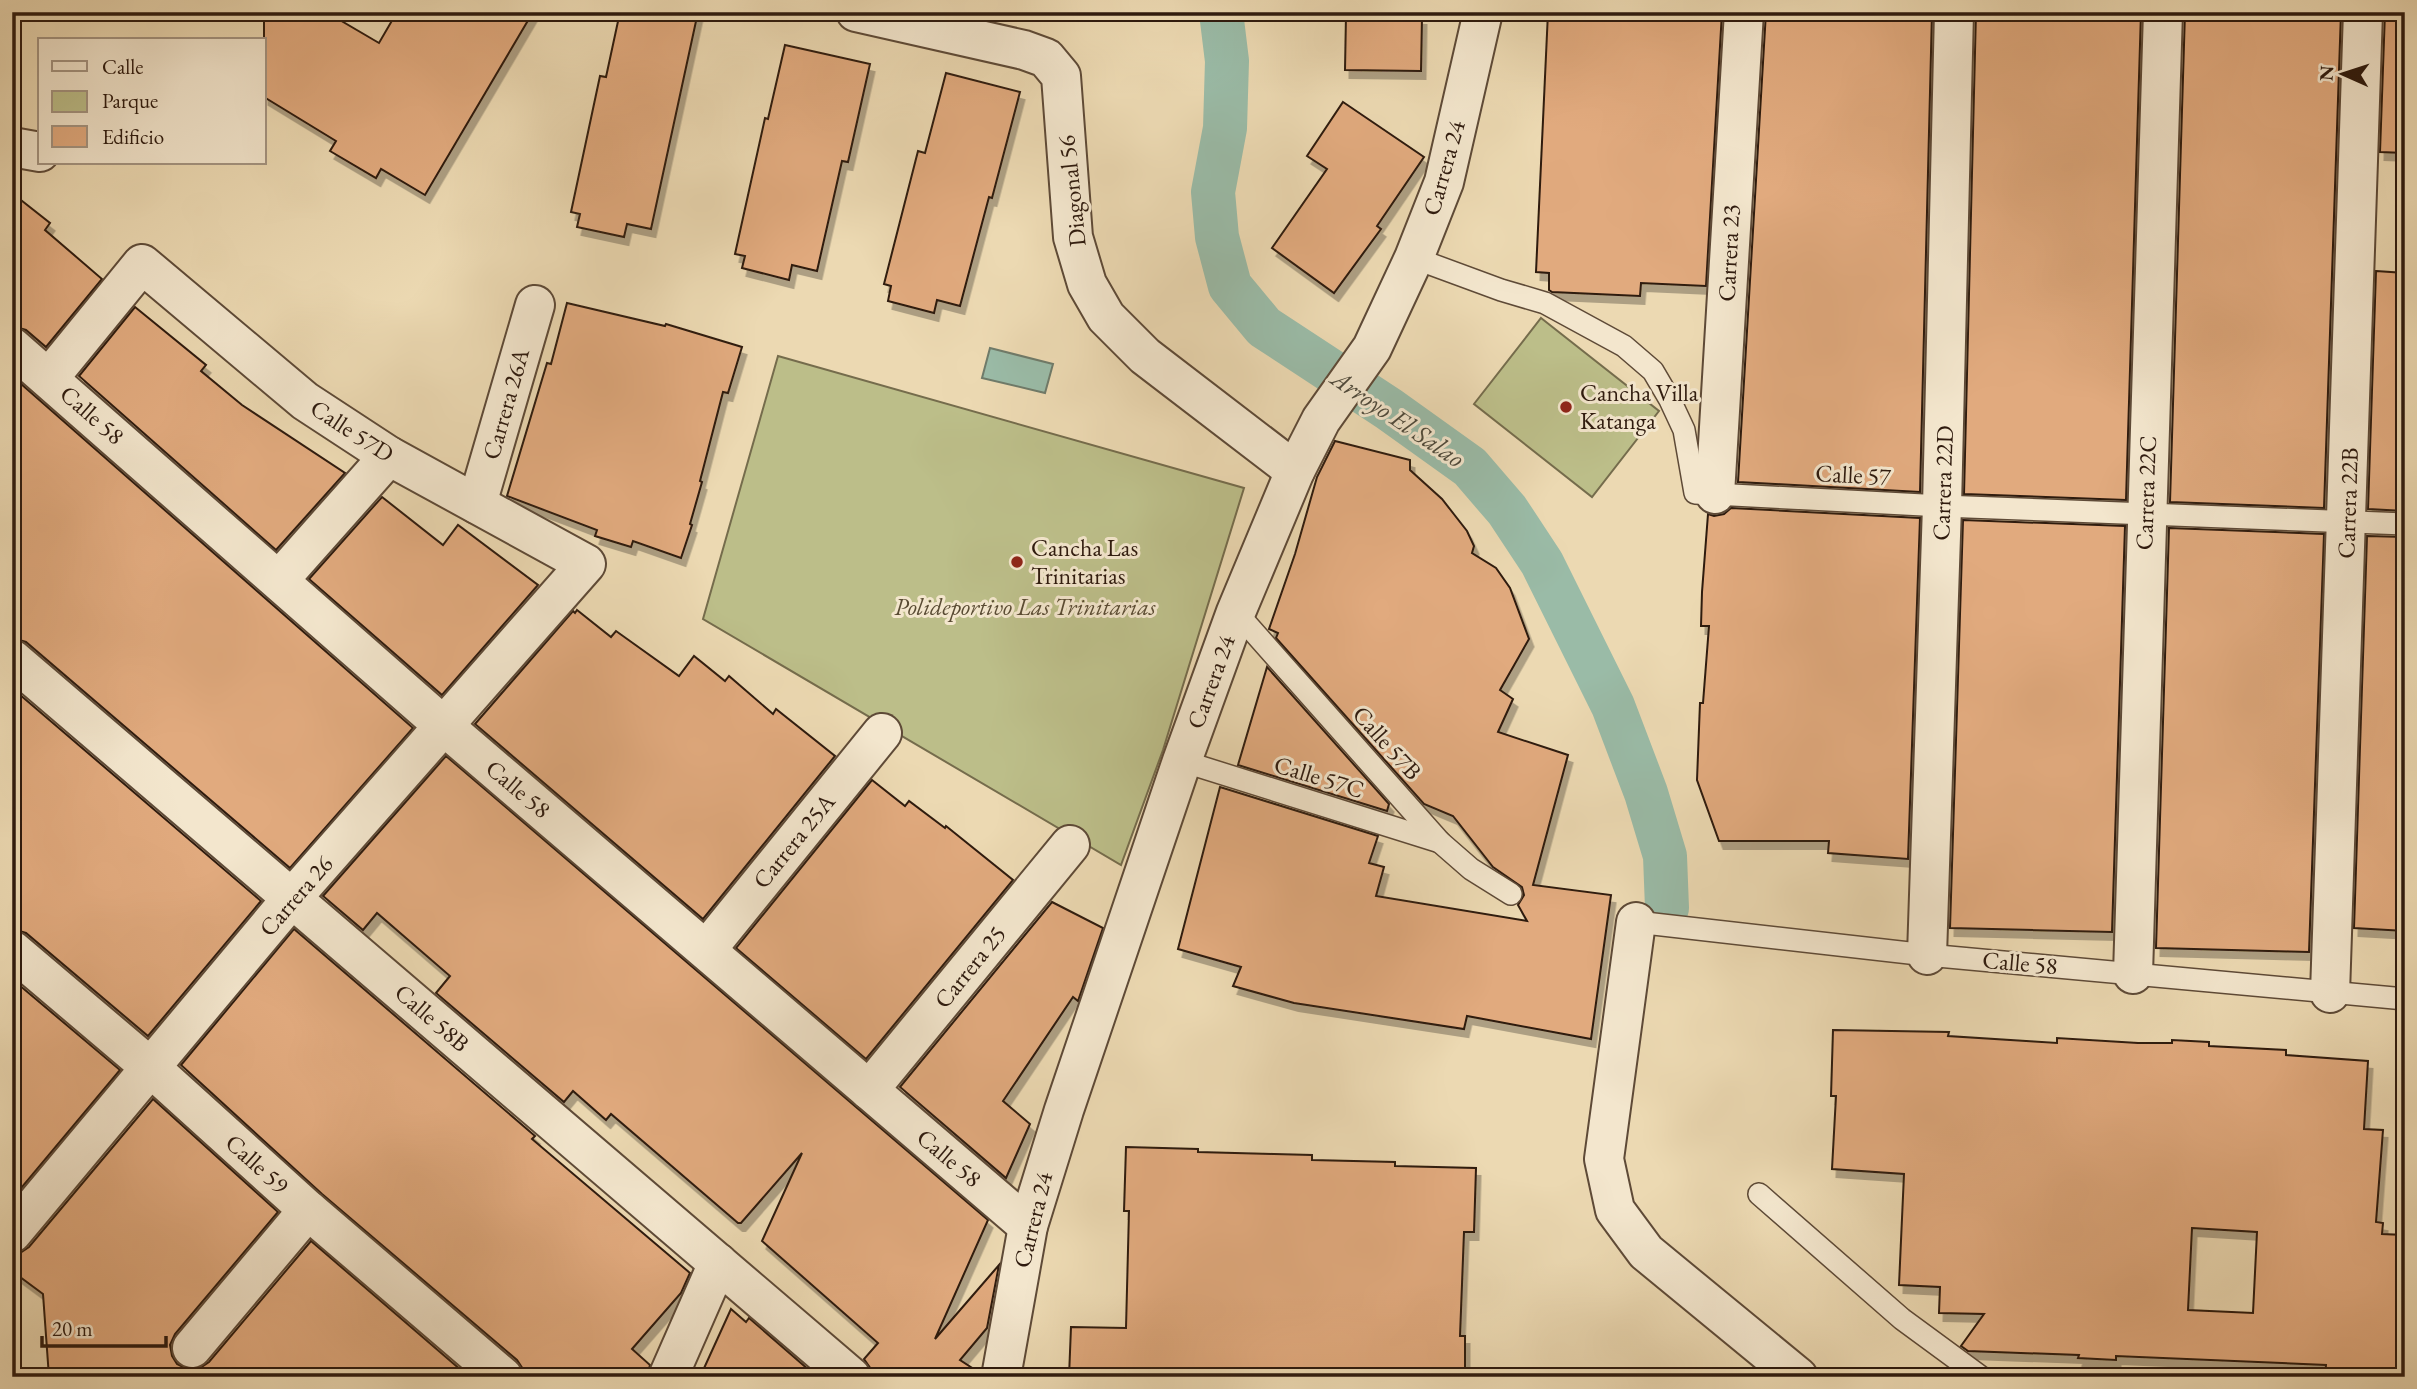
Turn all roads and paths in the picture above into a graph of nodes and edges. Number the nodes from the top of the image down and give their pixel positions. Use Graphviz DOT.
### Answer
graph roads {
  1 [pos="856,12"];
  2 [pos="1483,12"];
  3 [pos="1744,12"];
  4 [pos="1954,12"];
  5 [pos="2163,12"];
  6 [pos="2363,12"];
  7 [pos="12,147"];
  8 [pos="38,152"];
  9 [pos="1414,258"];
  10 [pos="535,305"];
  11 [pos="12,347"];
  12 [pos="49,378"];
  13 [pos="389,456"];
  14 [pos="1296,471"];
  15 [pos="1714,494"];
  16 [pos="477,504"];
  17 [pos="1942,506"];
  18 [pos="2146,513"];
  19 [pos="2347,522"];
  20 [pos="2405,524"];
  21 [pos="586,564"];
  22 [pos="279,580"];
  23 [pos="1236,612"];
  24 [pos="12,659"];
  25 [pos="445,727"];
  26 [pos="882,733"];
  27 [pos="1182,761"];
  28 [pos="1440,842"];
  29 [pos="1070,845"];
  30 [pos="1511,894"];
  31 [pos="292,898"];
  32 [pos="1636,922"];
  33 [pos="707,948"];
  34 [pos="12,950"];
  35 [pos="1927,955"];
  36 [pos="2133,974"];
  37 [pos="2330,993"];
  38 [pos="2405,999"];
  39 [pos="150,1068"];
  40 [pos="869,1090"];
  41 [pos="1759,1194"];
  42 [pos="308,1210"];
  43 [pos="1028,1226"];
  44 [pos="12,1233"];
  45 [pos="718,1263"];
  46 [pos="192,1348"];
  47 [pos="479,1369"];
  48 [pos="668,1377"];
  49 [pos="851,1377"];
  50 [pos="1001,1377"];
  51 [pos="1798,1377"];
  52 [pos="1981,1377"];
  1 -- 14 [label="street, Diagonal 56"];
  2 -- 9 [label="street, Carrera 24"];
  3 -- 15 [label="street, Carrera 23"];
  4 -- 17 [label="street, Carrera 22D"];
  5 -- 18 [label="street, Carrera 22C"];
  6 -- 19 [label="street, Carrera 22B"];
  7 -- 8 [label="street"];
  9 -- 14 [label="street, Carrera 24"];
  9 -- 15 [label="lane"];
  10 -- 16 [label="street, Carrera 26A"];
  11 -- 12 [label="street, Calle 58"];
  12 -- 13 [label="street, Calle 57D"];
  12 -- 22 [label="street, Calle 58"];
  13 -- 16 [label="street, Calle 57D"];
  13 -- 22 [label="street"];
  14 -- 23 [label="street, Carrera 24"];
  15 -- 17 [label="lane, Calle 57"];
  16 -- 21 [label="street, Calle 57D"];
  17 -- 18 [label="lane, Calle 57"];
  17 -- 35 [label="street, Carrera 22D"];
  18 -- 19 [label="lane, Calle 57"];
  18 -- 36 [label="street, Carrera 22C"];
  19 -- 20 [label="lane, Calle 57"];
  19 -- 37 [label="street, Carrera 22B"];
  21 -- 25 [label="street, Carrera 26"];
  22 -- 25 [label="street, Calle 58"];
  23 -- 27 [label="street, Carrera 24"];
  23 -- 28 [label="lane, Calle 57B"];
  24 -- 31 [label="street, Calle 58B"];
  25 -- 31 [label="street, Carrera 26"];
  25 -- 33 [label="street, Calle 58"];
  26 -- 33 [label="street, Carrera 25A"];
  27 -- 28 [label="lane, Calle 57C"];
  27 -- 43 [label="street, Carrera 24"];
  28 -- 30 [label="lane, Calle 57B"];
  29 -- 40 [label="street, Carrera 25"];
  31 -- 39 [label="street, Carrera 26"];
  31 -- 45 [label="street, Calle 58B"];
  32 -- 35 [label="lane, Calle 58"];
  32 -- 51 [label="street"];
  33 -- 40 [label="street, Calle 58"];
  34 -- 39 [label="street, Calle 59"];
  35 -- 36 [label="lane, Calle 58"];
  36 -- 37 [label="lane, Calle 58"];
  37 -- 38 [label="lane, Calle 58"];
  39 -- 42 [label="street, Calle 59"];
  39 -- 44 [label="street, Carrera 26"];
  40 -- 43 [label="street, Calle 58"];
  41 -- 52 [label="lane"];
  42 -- 46 [label="street"];
  42 -- 47 [label="street, Calle 59"];
  43 -- 50 [label="street, Carrera 24"];
  45 -- 48 [label="street"];
  45 -- 49 [label="street, Calle 58B"];
}
